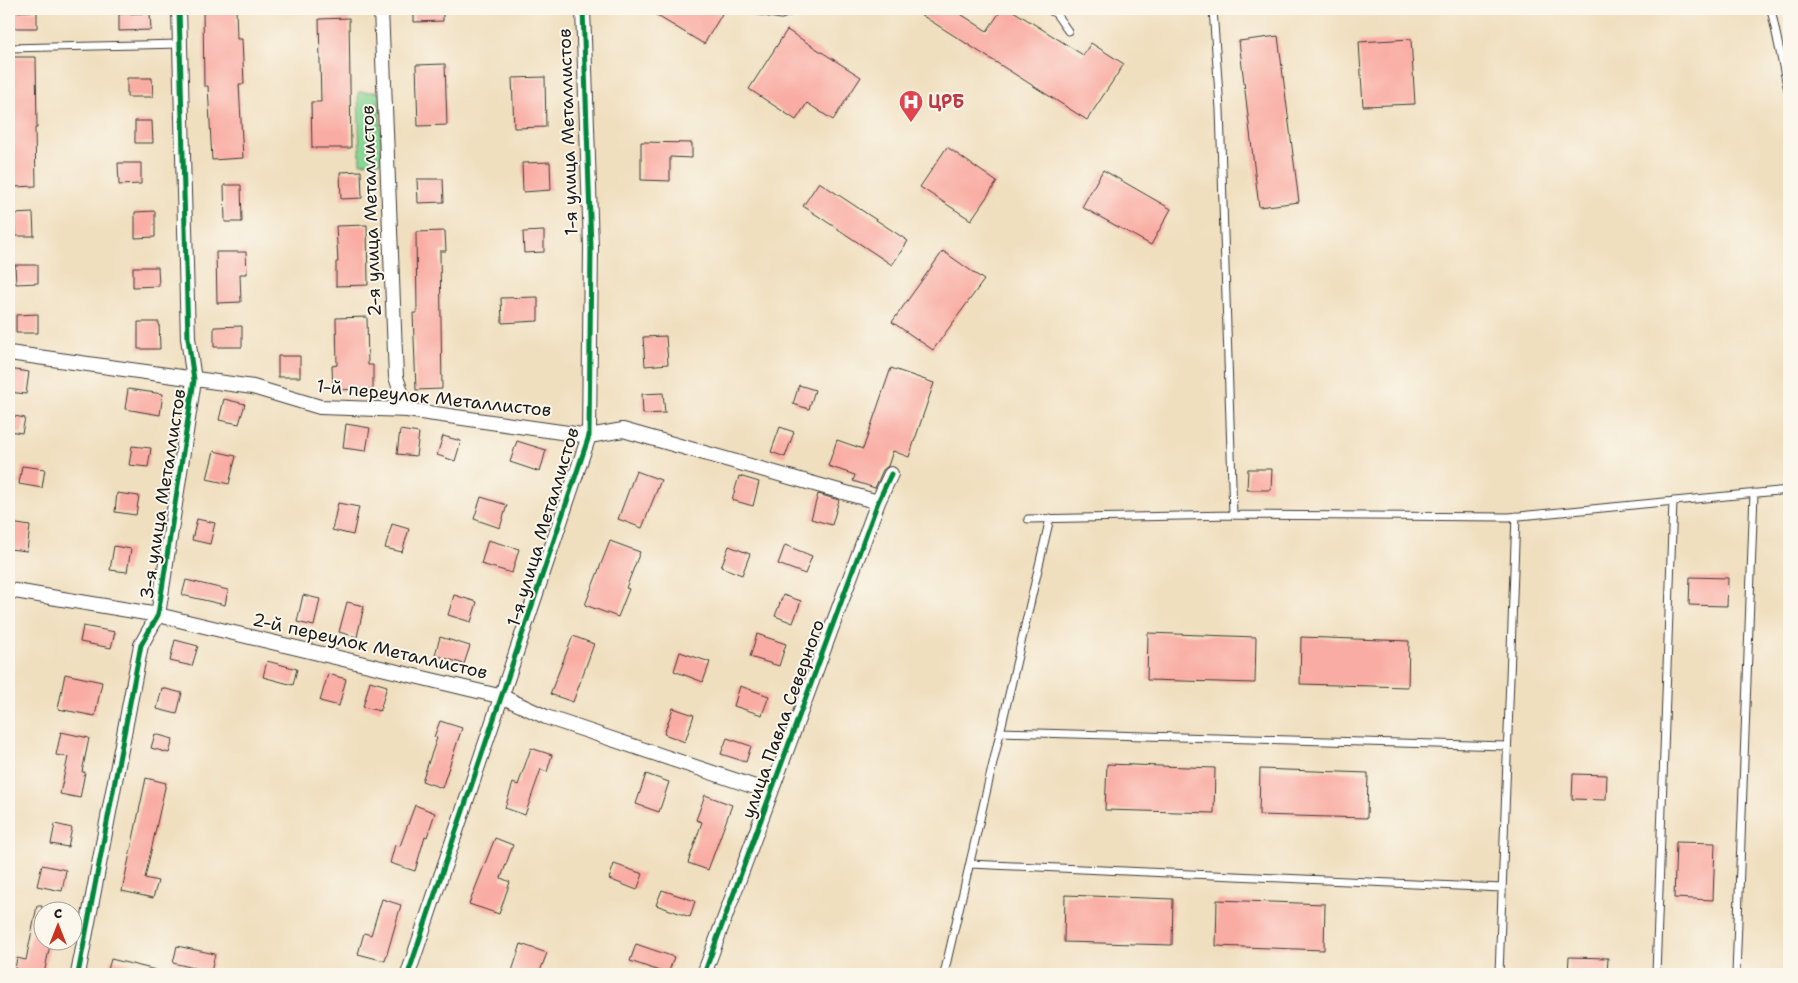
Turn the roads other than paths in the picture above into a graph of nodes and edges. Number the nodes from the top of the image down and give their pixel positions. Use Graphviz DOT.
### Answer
graph roads {
  1 [pos="179,9"];
  2 [pos="381,9"];
  3 [pos="583,9"];
  4 [pos="748,9"];
  5 [pos="797,9"];
  6 [pos="1048,9"];
  7 [pos="1214,9"];
  8 [pos="1771,9"];
  9 [pos="1068,31"];
  10 [pos="181,44"];
  11 [pos="9,48"];
  12 [pos="1789,95"];
  13 [pos="9,353"];
  14 [pos="194,380"];
  15 [pos="407,410"];
  16 [pos="589,436"];
  17 [pos="891,474"];
  18 [pos="1789,490"];
  19 [pos="1754,493"];
  20 [pos="1673,501"];
  21 [pos="878,502"];
  22 [pos="1233,516"];
  23 [pos="1516,516"];
  24 [pos="1050,518"];
  25 [pos="1028,519"];
  26 [pos="9,590"];
  27 [pos="158,615"];
  28 [pos="503,697"];
  29 [pos="1000,732"];
  30 [pos="1507,746"];
  31 [pos="770,792"];
  32 [pos="970,864"];
  33 [pos="1502,888"];
  34 [pos="78,974"];
  35 [pos="408,974"];
  36 [pos="704,974"];
  37 [pos="944,974"];
  38 [pos="1499,974"];
  39 [pos="1656,974"];
  40 [pos="1736,974"];
  1 -- 10 [label="street, 3-я улица Металлистов"];
  2 -- 15 [label="street, 2-я улица Металлистов"];
  3 -- 16 [label="street, 1-я улица Металлистов"];
  4 -- 5 [label="lane"];
  6 -- 9 [label="lane"];
  7 -- 22 [label="lane"];
  8 -- 12 [label="lane"];
  10 -- 11 [label="lane"];
  10 -- 14 [label="street, 3-я улица Металлистов"];
  13 -- 14 [label="street, 1-й переулок Металлистов"];
  14 -- 15 [label="street, 1-й переулок Металлистов"];
  14 -- 27 [label="street, 3-я улица Металлистов"];
  15 -- 16 [label="street, 1-й переулок Металлистов"];
  16 -- 21 [label="street, 1-й переулок Металлистов"];
  16 -- 28 [label="street, 1-я улица Металлистов"];
  17 -- 21 [label="street, улица Павла Северного"];
  18 -- 19 [label="lane"];
  19 -- 20 [label="lane"];
  19 -- 40 [label="lane"];
  20 -- 23 [label="lane"];
  20 -- 39 [label="lane"];
  21 -- 31 [label="street, улица Павла Северного"];
  22 -- 23 [label="lane"];
  22 -- 24 [label="lane"];
  23 -- 30 [label="lane"];
  24 -- 25 [label="lane"];
  24 -- 29 [label="lane"];
  26 -- 27 [label="street, 2-й переулок Металлистов"];
  27 -- 28 [label="street, 2-й переулок Металлистов"];
  27 -- 34 [label="street, 3-я улица Металлистов"];
  28 -- 31 [label="street, 2-й переулок Металлистов"];
  28 -- 35 [label="street, 1-я улица Металлистов"];
  29 -- 30 [label="lane"];
  29 -- 32 [label="lane"];
  30 -- 33 [label="lane"];
  31 -- 36 [label="street, улица Павла Северного"];
  32 -- 33 [label="lane"];
  32 -- 37 [label="lane"];
  33 -- 38 [label="lane"];
}
